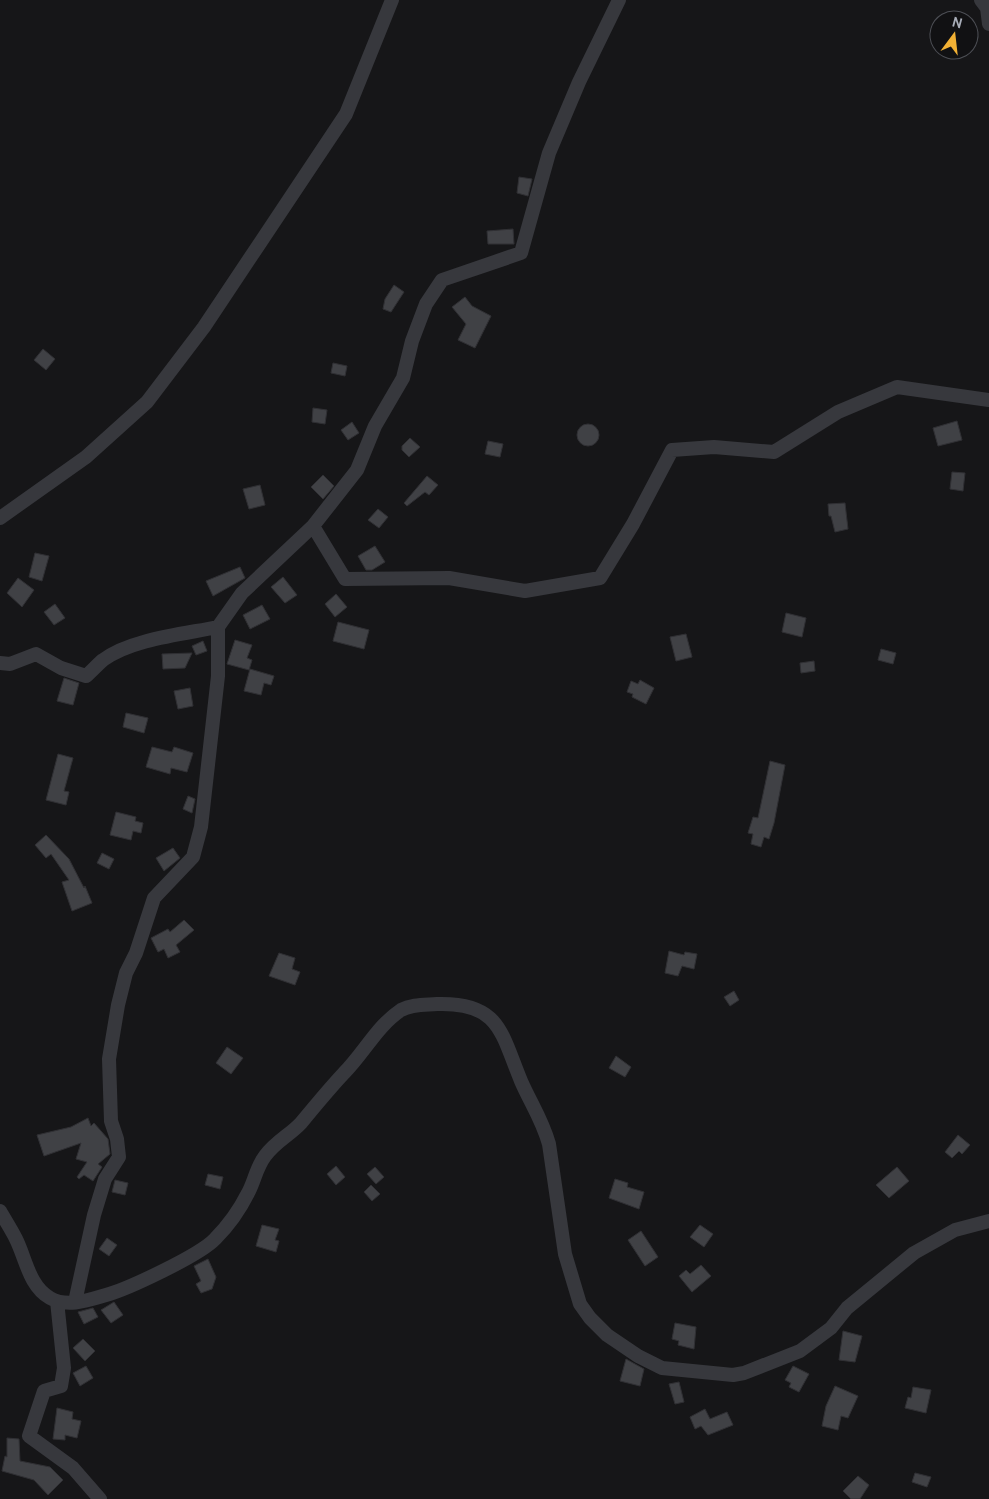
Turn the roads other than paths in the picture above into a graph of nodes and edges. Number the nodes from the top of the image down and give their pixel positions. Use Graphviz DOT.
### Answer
graph roads {
  1 [pos="392,0"];
  2 [pos="619,0"];
  3 [pos="981,0"];
  4 [pos="989,24"];
  5 [pos="989,400"];
  6 [pos="0,518"];
  7 [pos="313,526"];
  8 [pos="218,627"];
  9 [pos="0,663"];
  10 [pos="0,1211"];
  11 [pos="989,1221"];
  12 [pos="56,1301"];
  13 [pos="75,1302"];
  14 [pos="100,1499"];
  1 -- 6 [label="street"];
  2 -- 7 [label="street"];
  3 -- 4 [label="street"];
  5 -- 7 [label="street"];
  7 -- 8 [label="street"];
  8 -- 9 [label="street"];
  8 -- 13 [label="street"];
  10 -- 12 [label="street"];
  11 -- 13 [label="street"];
  12 -- 13 [label="street"];
  12 -- 14 [label="street"];
}
